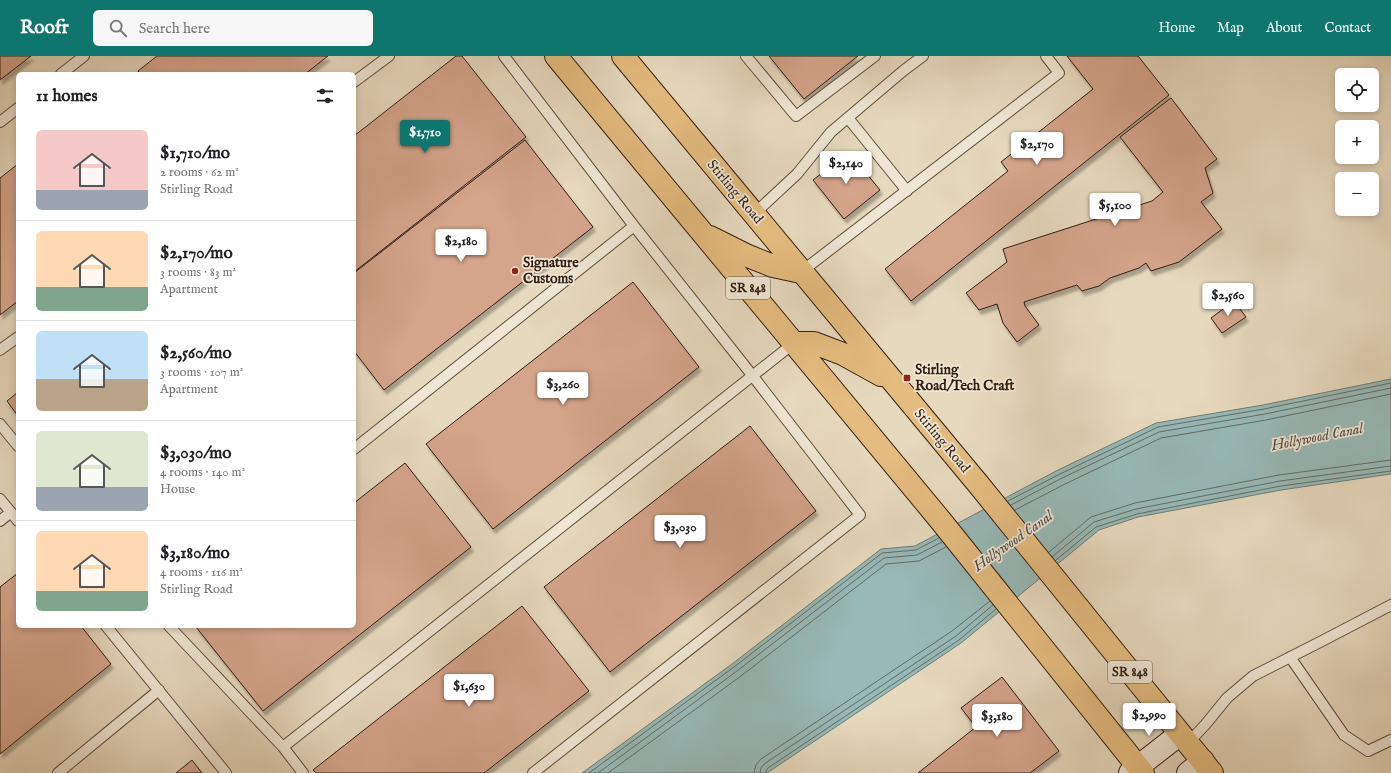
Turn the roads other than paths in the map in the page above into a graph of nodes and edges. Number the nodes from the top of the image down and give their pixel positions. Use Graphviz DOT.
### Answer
graph roads {
  1 [pos="84,56"];
  2 [pos="389,56"];
  3 [pos="504,56"];
  4 [pos="556,56"];
  5 [pos="746,56"];
  6 [pos="875,56"];
  7 [pos="923,56"];
  8 [pos="1046,56"];
  9 [pos="628,58"];
  10 [pos="64,72"];
  11 [pos="356,81"];
  12 [pos="16,110"];
  13 [pos="848,118"];
  14 [pos="0,122"];
  15 [pos="907,191"];
  16 [pos="754,214"];
  17 [pos="634,226"];
  18 [pos="702,232"];
  19 [pos="801,272"];
  20 [pos="16,338"];
  21 [pos="794,343"];
  22 [pos="0,350"];
  23 [pos="752,375"];
  24 [pos="892,381"];
  25 [pos="0,424"];
  26 [pos="16,444"];
  27 [pos="356,446"];
  28 [pos="0,499"];
  29 [pos="11,512"];
  30 [pos="16,518"];
  31 [pos="0,521"];
  32 [pos="1391,605"];
  33 [pos="108,628"];
  34 [pos="171,628"];
  35 [pos="1290,657"];
  36 [pos="159,690"];
  37 [pos="1184,738"];
  38 [pos="1391,740"];
  39 [pos="283,747"];
  40 [pos="1201,769"];
  41 [pos="1137,771"];
  42 [pos="58,773"];
  43 [pos="226,773"];
  44 [pos="303,773"];
  45 [pos="533,773"];
  1 -- 10 [label="lane"];
  2 -- 11 [label="lane"];
  3 -- 17 [label="lane"];
  4 -- 18 [label="main road, SR 848"];
  5 -- 6 [label="lane"];
  7 -- 13 [label="lane"];
  8 -- 15 [label="lane"];
  9 -- 16 [label="main road, Stirling Road / SR 848"];
  12 -- 14 [label="lane"];
  13 -- 15 [label="lane"];
  13 -- 16 [label="lane"];
  15 -- 19 [label="lane"];
  16 -- 19 [label="main road, Stirling Road / SR 848"];
  17 -- 23 [label="lane"];
  17 -- 27 [label="lane"];
  18 -- 19 [label="main road"];
  18 -- 21 [label="main road, SR 848"];
  19 -- 24 [label="main road, Stirling Road / SR 848"];
  20 -- 22 [label="lane"];
  21 -- 23 [label="lane"];
  21 -- 24 [label="main road"];
  21 -- 41 [label="main road, SR 848"];
  23 -- 39 [label="lane"];
  23 -- 45 [label="lane"];
  24 -- 37 [label="main road, Stirling Road / SR 848"];
  25 -- 26 [label="lane"];
  28 -- 29 [label="lane"];
  29 -- 30 [label="lane"];
  29 -- 31 [label="lane"];
  32 -- 35 [label="lane"];
  33 -- 36 [label="lane"];
  34 -- 39 [label="lane"];
  35 -- 37 [label="lane"];
  35 -- 38 [label="lane"];
  36 -- 42 [label="lane"];
  36 -- 43 [label="lane"];
  37 -- 40 [label="main road, Stirling Road / SR 848"];
  37 -- 41 [label="street"];
  39 -- 44 [label="lane"];
}
